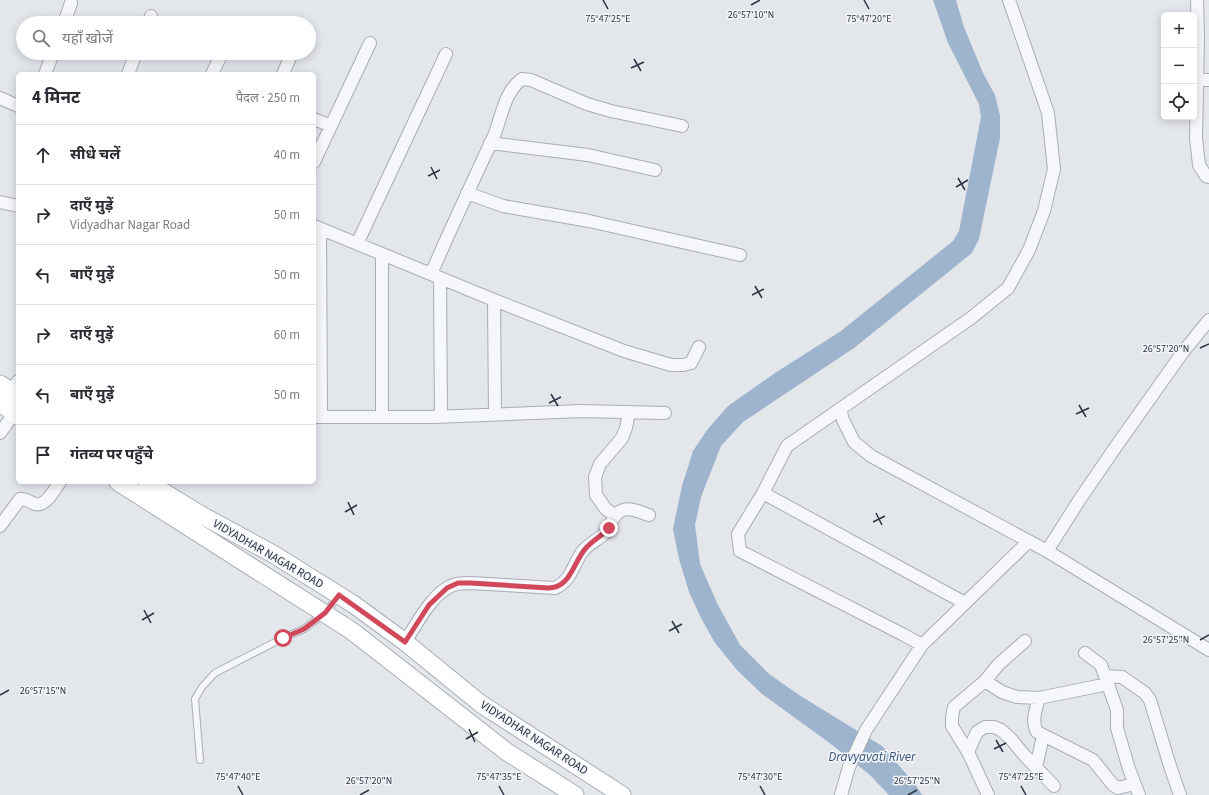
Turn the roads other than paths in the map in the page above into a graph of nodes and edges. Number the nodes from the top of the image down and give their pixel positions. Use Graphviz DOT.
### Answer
graph roads {
  1 [pos="1009,0"];
  2 [pos="1197,0"];
  3 [pos="71,3"];
  4 [pos="66,16"];
  5 [pos="1203,35"];
  6 [pos="370,43"];
  7 [pos="446,54"];
  8 [pos="50,60"];
  9 [pos="133,60"];
  10 [pos="219,60"];
  11 [pos="289,60"];
  12 [pos="46,72"];
  13 [pos="129,72"];
  14 [pos="213,72"];
  15 [pos="284,72"];
  16 [pos="1197,80"];
  17 [pos="1209,80"];
  18 [pos="1197,84"];
  19 [pos="0,98"];
  20 [pos="16,105"];
  21 [pos="316,120"];
  22 [pos="331,126"];
  23 [pos="682,126"];
  24 [pos="490,143"];
  25 [pos="316,158"];
  26 [pos="655,170"];
  27 [pos="1209,177"];
  28 [pos="467,192"];
  29 [pos="0,202"];
  30 [pos="16,206"];
  31 [pos="317,228"];
  32 [pos="357,244"];
  33 [pos="382,254"];
  34 [pos="740,255"];
  35 [pos="436,276"];
  36 [pos="494,300"];
  37 [pos="1209,320"];
  38 [pos="699,346"];
  39 [pos="9,391"];
  40 [pos="16,409"];
  41 [pos="840,409"];
  42 [pos="629,412"];
  43 [pos="16,413"];
  44 [pos="665,413"];
  45 [pos="495,414"];
  46 [pos="318,417"];
  47 [pos="382,417"];
  48 [pos="441,417"];
  49 [pos="0,433"];
  50 [pos="58,484"];
  51 [pos="121,484"];
  52 [pos="150,484"];
  53 [pos="763,493"];
  54 [pos="649,515"];
  55 [pos="615,516"];
  56 [pos="0,526"];
  57 [pos="1029,541"];
  58 [pos="1047,551"];
  59 [pos="339,595"];
  60 [pos="965,602"];
  61 [pos="325,613"];
  62 [pos="1025,641"];
  63 [pos="405,642"];
  64 [pos="922,645"];
  65 [pos="1209,650"];
  66 [pos="1086,653"];
  67 [pos="1107,680"];
  68 [pos="985,681"];
  69 [pos="1039,698"];
  70 [pos="1043,736"];
  71 [pos="968,752"];
  72 [pos="200,760"];
  73 [pos="1036,767"];
  74 [pos="1134,784"];
  75 [pos="1054,786"];
  76 [pos="576,795"];
  77 [pos="622,795"];
  78 [pos="841,795"];
  79 [pos="988,795"];
  80 [pos="1139,795"];
  81 [pos="1180,795"];
  1 -- 41 [label="street"];
  2 -- 5 [label="street"];
  3 -- 4 [label="street"];
  5 -- 16 [label="street"];
  6 -- 22 [label="street"];
  7 -- 32 [label="street"];
  8 -- 12 [label="street"];
  9 -- 13 [label="street"];
  10 -- 14 [label="street"];
  11 -- 15 [label="street"];
  16 -- 17 [label="street"];
  18 -- 27 [label="street"];
  19 -- 20 [label="street"];
  21 -- 22 [label="street"];
  22 -- 25 [label="street"];
  23 -- 24 [label="street"];
  24 -- 26 [label="street"];
  24 -- 28 [label="street"];
  28 -- 34 [label="street"];
  28 -- 35 [label="street"];
  29 -- 30 [label="street"];
  31 -- 32 [label="street"];
  31 -- 46 [label="street"];
  32 -- 33 [label="street"];
  33 -- 35 [label="street"];
  33 -- 47 [label="street"];
  35 -- 36 [label="street"];
  35 -- 48 [label="street"];
  36 -- 38 [label="street"];
  36 -- 45 [label="street"];
  37 -- 58 [label="street"];
  39 -- 40 [label="main road"];
  41 -- 53 [label="street"];
  41 -- 57 [label="street"];
  42 -- 44 [label="street"];
  42 -- 45 [label="street"];
  42 -- 55 [label="street"];
  43 -- 49 [label="street"];
  45 -- 48 [label="street"];
  46 -- 47 [label="street"];
  47 -- 48 [label="street"];
  50 -- 56 [label="street"];
  51 -- 61 [label="main road, VIDYADHAR NAGAR ROAD"];
  52 -- 59 [label="main road, VIDYADHAR NAGAR ROAD"];
  53 -- 60 [label="street"];
  53 -- 64 [label="street"];
  54 -- 55 [label="street"];
  55 -- 63 [label="street"];
  57 -- 58 [label="street"];
  57 -- 60 [label="street"];
  58 -- 65 [label="street"];
  59 -- 61 [label="lane"];
  59 -- 63 [label="main road, VIDYADHAR NAGAR ROAD"];
  60 -- 64 [label="street"];
  61 -- 72 [label="lane"];
  61 -- 76 [label="main road, VIDYADHAR NAGAR ROAD"];
  62 -- 68 [label="street"];
  63 -- 77 [label="main road, VIDYADHAR NAGAR ROAD"];
  64 -- 78 [label="street"];
  66 -- 67 [label="street"];
  67 -- 69 [label="street"];
  67 -- 74 [label="street"];
  67 -- 81 [label="street"];
  68 -- 69 [label="street"];
  68 -- 71 [label="street"];
  69 -- 70 [label="street"];
  70 -- 73 [label="street"];
  70 -- 74 [label="street"];
  71 -- 73 [label="street"];
  71 -- 79 [label="street"];
  73 -- 75 [label="street"];
  74 -- 80 [label="street"];
}
